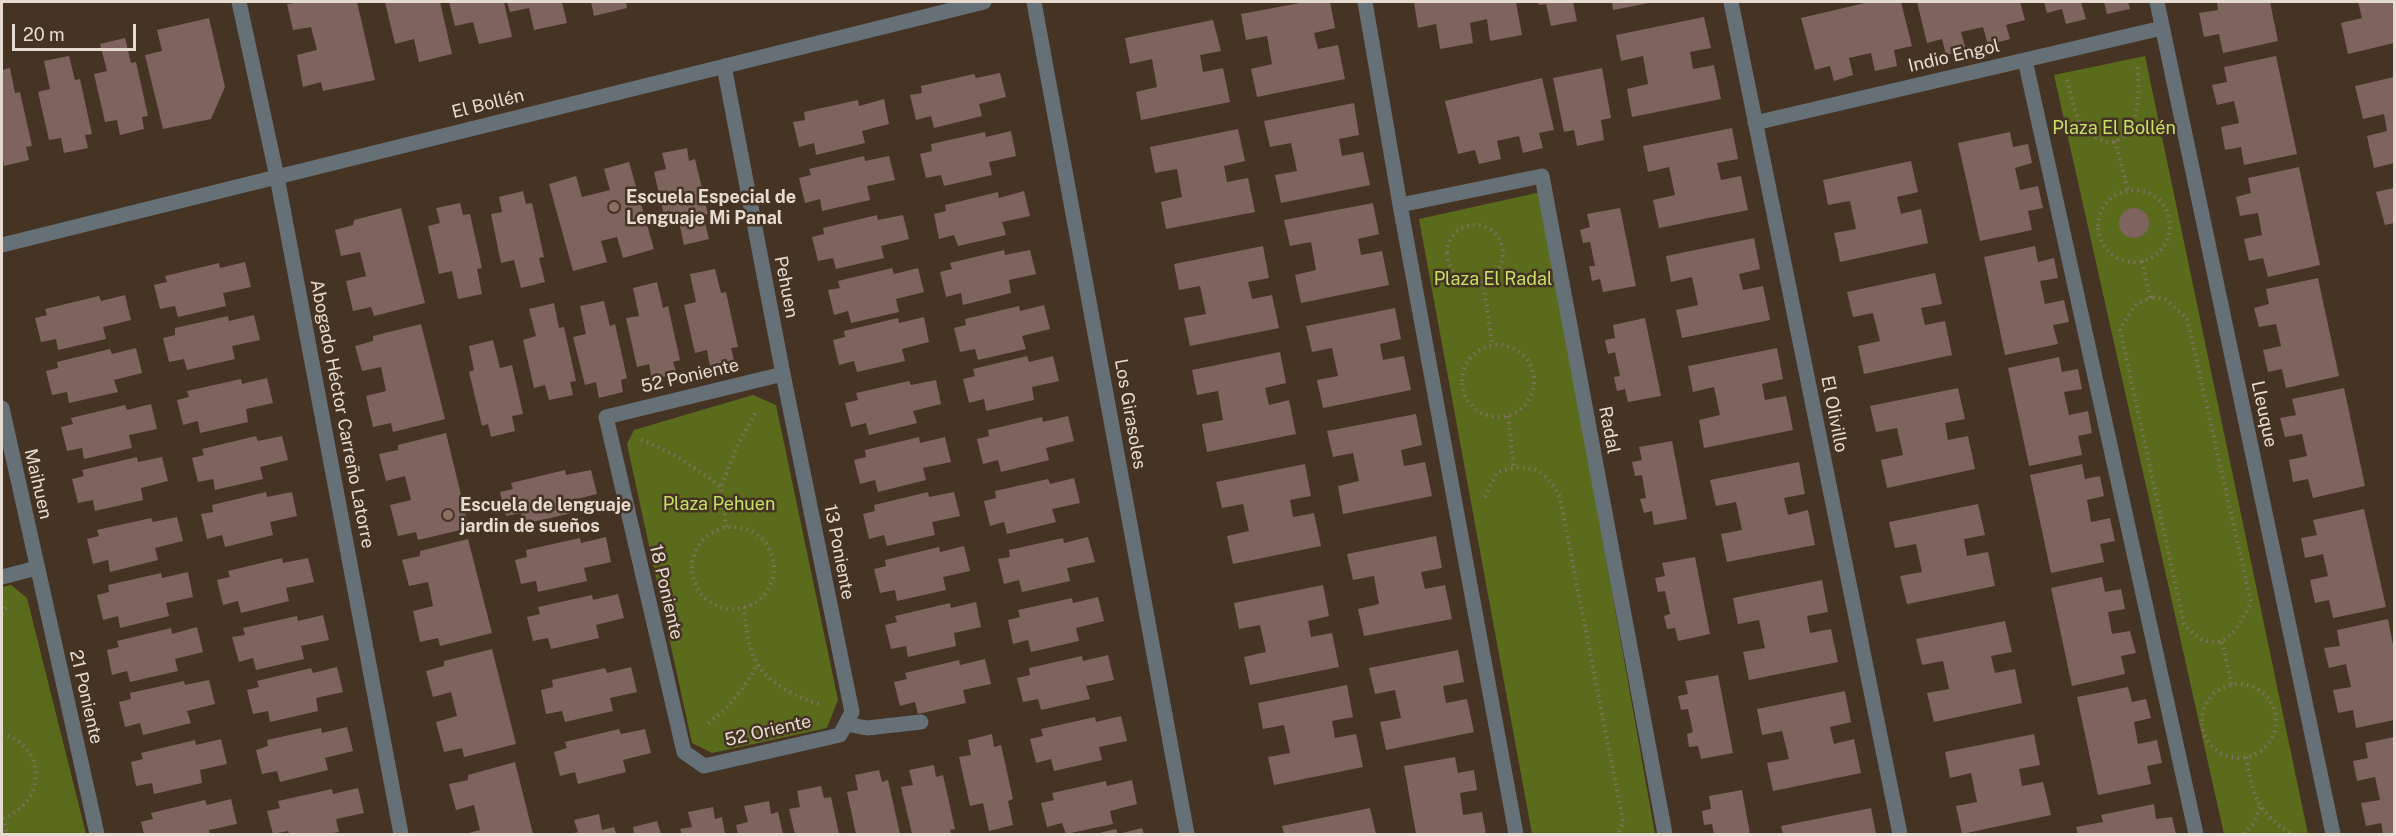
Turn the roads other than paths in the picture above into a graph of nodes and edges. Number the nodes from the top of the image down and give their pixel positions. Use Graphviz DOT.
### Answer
graph roads {
  1 [pos="238,2"];
  2 [pos="984,2"];
  3 [pos="1034,2"];
  4 [pos="1365,2"];
  5 [pos="1731,2"];
  6 [pos="2157,2"];
  7 [pos="2163,28"];
  8 [pos="2025,60"];
  9 [pos="724,66"];
  10 [pos="1755,123"];
  11 [pos="278,177"];
  12 [pos="1400,205"];
  13 [pos="2,245"];
  14 [pos="783,374"];
  15 [pos="2,408"];
  16 [pos="606,417"];
  17 [pos="37,568"];
  18 [pos="2,577"];
  19 [pos="921,722"];
  20 [pos="846,724"];
  21 [pos="704,766"];
  22 [pos="98,834"];
  23 [pos="401,834"];
  24 [pos="1187,834"];
  25 [pos="1516,834"];
  26 [pos="1665,834"];
  27 [pos="1900,834"];
  28 [pos="2196,834"];
  29 [pos="2333,834"];
  1 -- 11 [label="street, Abogado Héctor Carreño Latorre"];
  2 -- 9 [label="street, El Bollén"];
  3 -- 24 [label="street, Los Girasoles"];
  4 -- 12 [label="street"];
  5 -- 10 [label="street, El Olivillo"];
  6 -- 7 [label="street, Lleuque"];
  7 -- 8 [label="street, Indio Engol"];
  7 -- 29 [label="street, Lleuque"];
  8 -- 10 [label="street, Indio Engol"];
  8 -- 28 [label="street"];
  9 -- 11 [label="street, El Bollén"];
  9 -- 14 [label="street, Pehuen"];
  10 -- 27 [label="street, El Olivillo"];
  11 -- 13 [label="street, El Bollén"];
  11 -- 23 [label="street, Abogado Héctor Carreño Latorre"];
  12 -- 25 [label="street"];
  12 -- 26 [label="street, Radal"];
  14 -- 16 [label="street, 52 Poniente"];
  14 -- 20 [label="street, 13 Poniente"];
  15 -- 17 [label="street, Maihuen"];
  16 -- 21 [label="street, 18 Poniente"];
  17 -- 18 [label="street"];
  17 -- 22 [label="street, 21 Poniente"];
  19 -- 20 [label="street, 52 Oriente"];
  20 -- 21 [label="street, 52 Oriente"];
}
